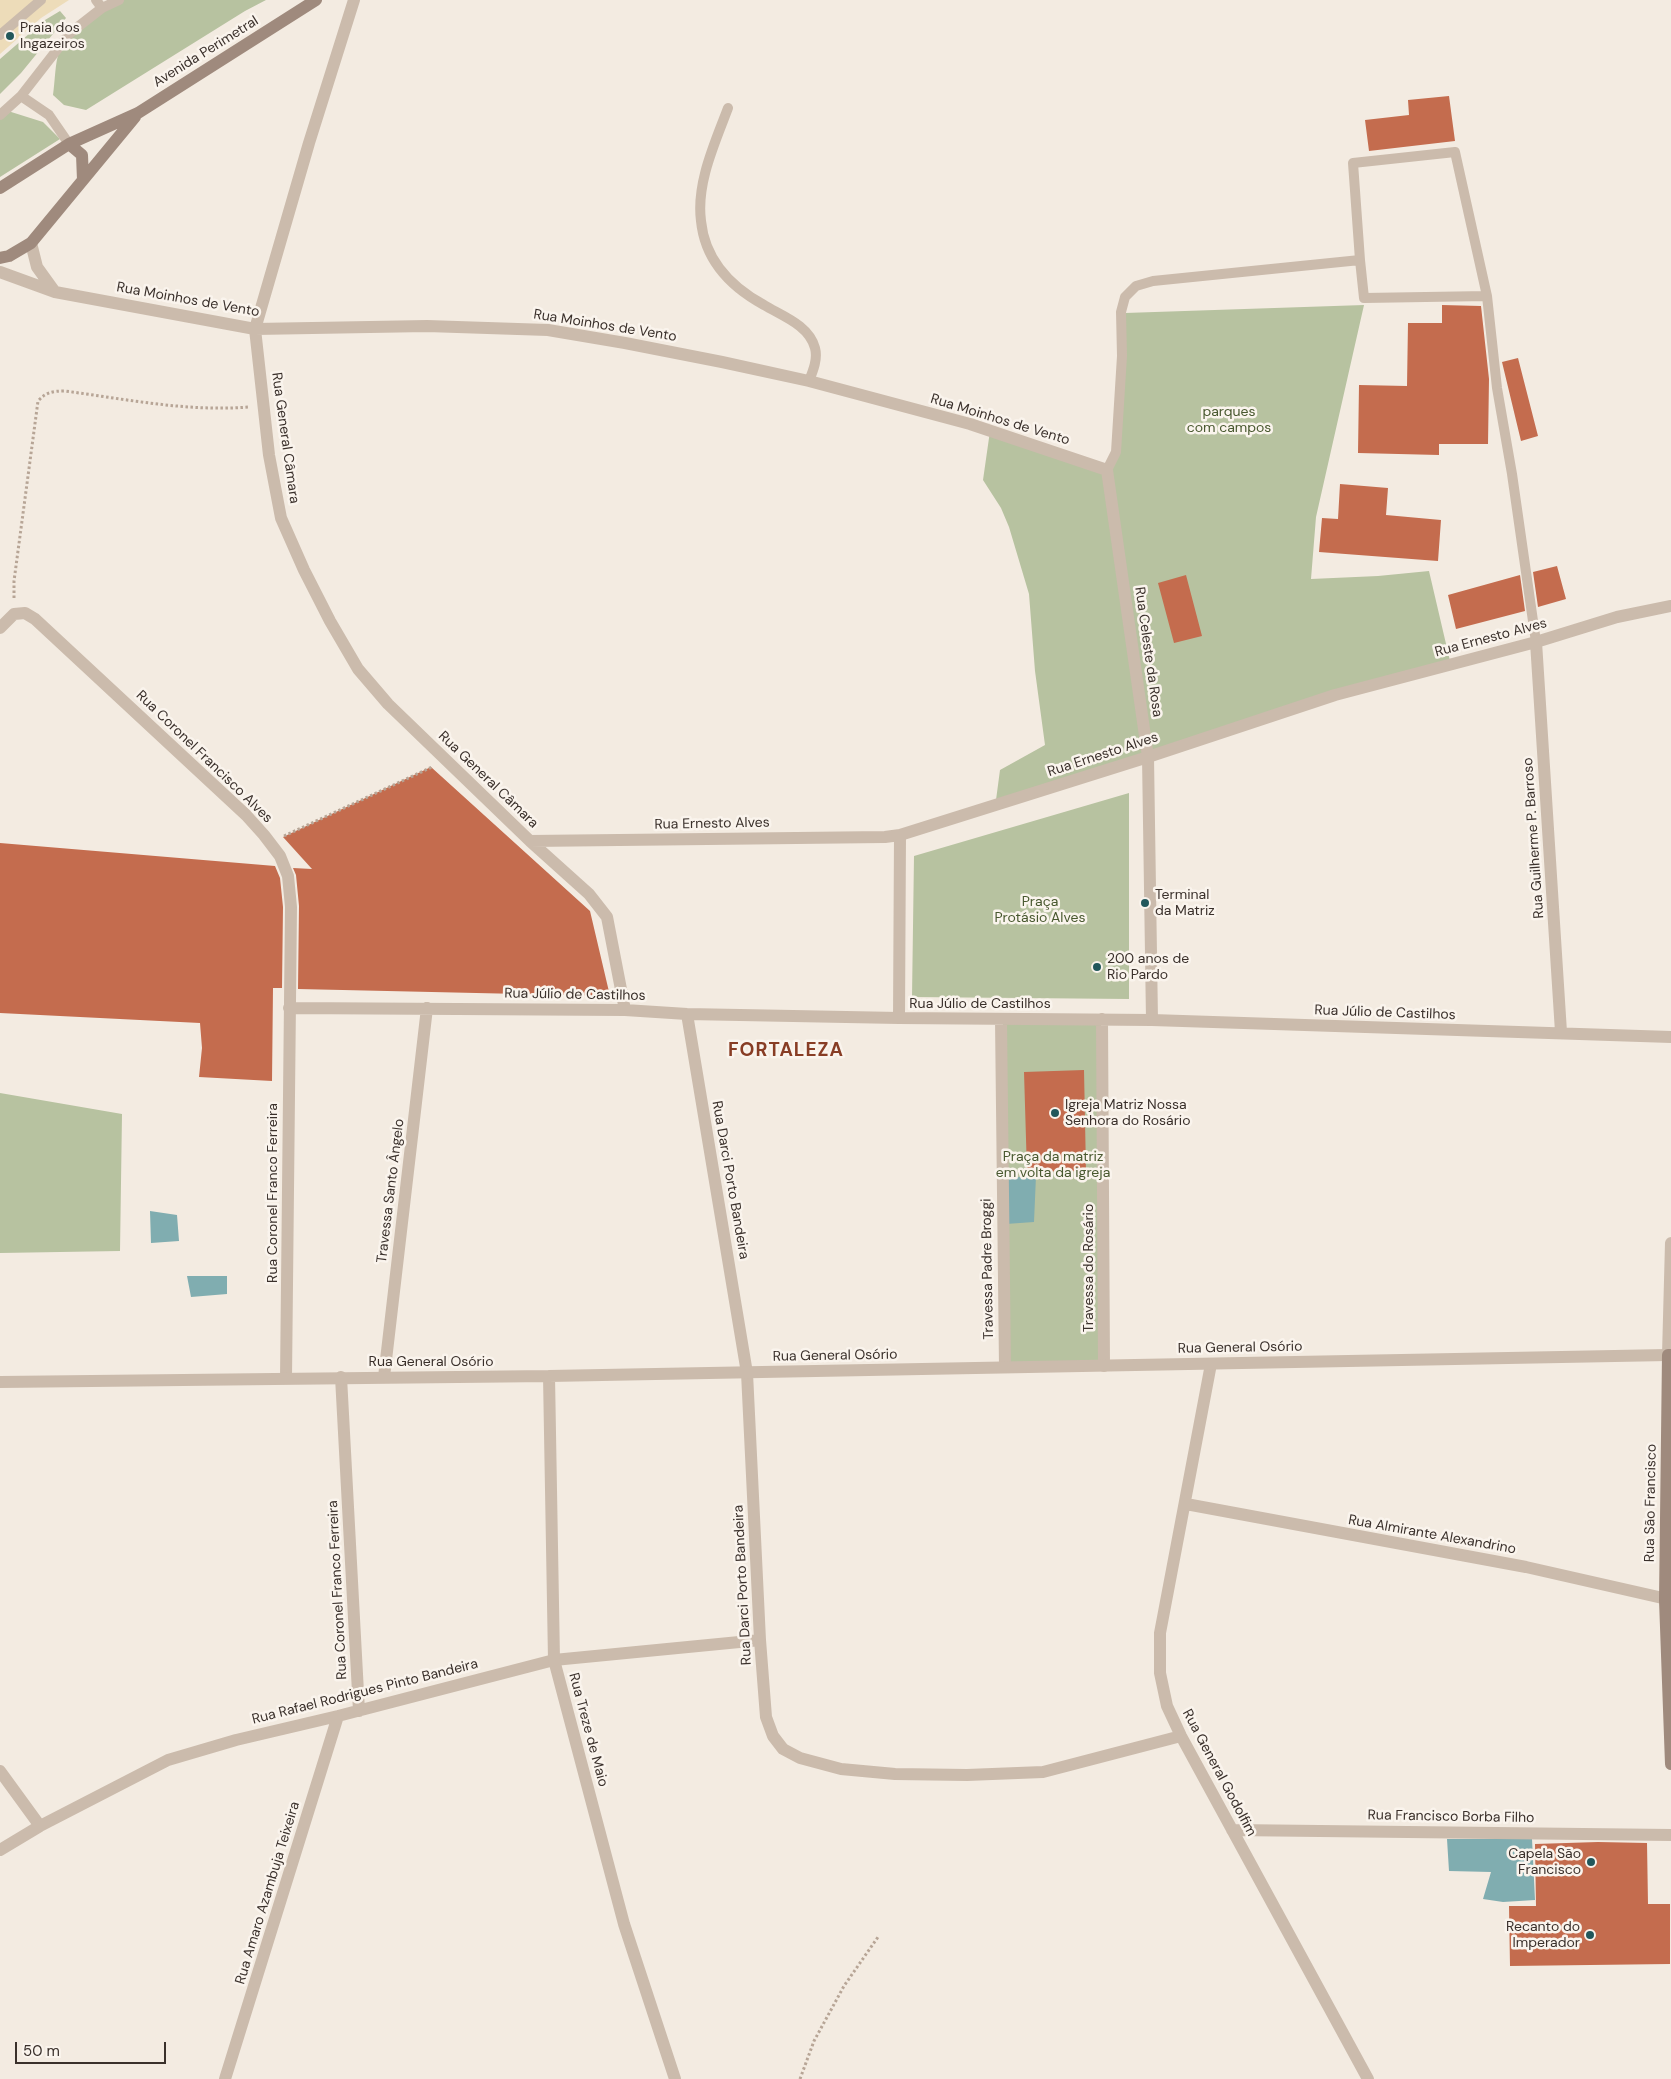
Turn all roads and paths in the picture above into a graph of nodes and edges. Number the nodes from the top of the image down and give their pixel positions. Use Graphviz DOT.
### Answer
graph roads {
  1 [pos="41,0"];
  2 [pos="119,0"];
  3 [pos="316,0"];
  4 [pos="354,0"];
  5 [pos="99,4"];
  6 [pos="0,35"];
  7 [pos="21,96"];
  8 [pos="728,108"];
  9 [pos="138,113"];
  10 [pos="0,115"];
  11 [pos="69,144"];
  12 [pos="83,180"];
  13 [pos="0,188"];
  14 [pos="30,243"];
  15 [pos="0,258"];
  16 [pos="1360,260"];
  17 [pos="0,272"];
  18 [pos="56,292"];
  19 [pos="1487,296"];
  20 [pos="255,329"];
  21 [pos="809,381"];
  22 [pos="264,405"];
  23 [pos="1107,470"];
  24 [pos="1671,606"];
  25 [pos="14,614"];
  26 [pos="0,628"];
  27 [pos="1536,642"];
  28 [pos="1148,757"];
  29 [pos="446,760"];
  30 [pos="900,834"];
  31 [pos="530,841"];
  32 [pos="270,843"];
  33 [pos="289,1008"];
  34 [pos="427,1008"];
  35 [pos="625,1010"];
  36 [pos="687,1014"];
  37 [pos="899,1018"];
  38 [pos="1102,1019"];
  39 [pos="1001,1020"];
  40 [pos="1152,1020"];
  41 [pos="1561,1032"];
  42 [pos="1671,1037"];
  43 [pos="1671,1243"];
  44 [pos="1670,1355"];
  45 [pos="1211,1364"];
  46 [pos="1104,1366"];
  47 [pos="1005,1367"];
  48 [pos="747,1373"];
  49 [pos="549,1376"];
  50 [pos="341,1377"];
  51 [pos="384,1377"];
  52 [pos="286,1378"];
  53 [pos="0,1382"];
  54 [pos="1186,1504"];
  55 [pos="1668,1600"];
  56 [pos="1668,1619"];
  57 [pos="760,1640"];
  58 [pos="554,1660"];
  59 [pos="359,1710"];
  60 [pos="338,1716"];
  61 [pos="1181,1736"];
  62 [pos="1671,1764"];
  63 [pos="0,1772"];
  64 [pos="40,1826"];
  65 [pos="1232,1830"];
  66 [pos="1671,1835"];
  67 [pos="0,1850"];
  68 [pos="878,1938"];
  69 [pos="225,2079"];
  70 [pos="675,2079"];
  71 [pos="800,2079"];
  72 [pos="1368,2079"];
  1 -- 6 [label="lane"];
  2 -- 5 [label="lane"];
  3 -- 9 [label="main road, Avenida Perimetral"];
  4 -- 20 [label="street, Rua General Câmara"];
  5 -- 7 [label="lane"];
  7 -- 10 [label="lane"];
  7 -- 11 [label="lane"];
  8 -- 21 [label="lane"];
  9 -- 11 [label="main road, Avenida Perimetral"];
  9 -- 12 [label="main road, Avenida Perimetral"];
  11 -- 12 [label="main road"];
  11 -- 13 [label="main road, Avenida Perimetral"];
  12 -- 14 [label="main road, Avenida Perimetral"];
  14 -- 15 [label="main road, Avenida Perimetral"];
  14 -- 18 [label="street"];
  16 -- 19 [label="lane"];
  16 -- 19 [label="lane"];
  16 -- 23 [label="lane"];
  17 -- 18 [label="street, Rua Moinhos de Vento"];
  18 -- 20 [label="street, Rua Moinhos de Vento"];
  19 -- 27 [label="lane"];
  20 -- 21 [label="street, Rua Moinhos de Vento"];
  20 -- 22 [label="street, Rua General Câmara"];
  21 -- 23 [label="street, Rua Moinhos de Vento"];
  22 -- 25 [label="path"];
  22 -- 29 [label="street, Rua General Câmara"];
  23 -- 28 [label="street, Rua Celeste da Rosa"];
  24 -- 27 [label="street, Rua Ernesto Alves"];
  25 -- 26 [label="street"];
  25 -- 32 [label="street, Rua Coronel Francisco Alves"];
  27 -- 28 [label="street, Rua Ernesto Alves"];
  27 -- 41 [label="street, Rua Guilherme P. Barroso"];
  28 -- 30 [label="street, Rua Ernesto Alves"];
  28 -- 40 [label="street, Rua Celeste da Rosa"];
  29 -- 31 [label="street, Rua General Câmara"];
  29 -- 32 [label="path"];
  30 -- 31 [label="street, Rua Ernesto Alves"];
  30 -- 37 [label="street"];
  31 -- 35 [label="street, Rua General Câmara"];
  32 -- 33 [label="street, Rua Coronel Francisco Alves"];
  33 -- 34 [label="street, Rua Júlio de Castilhos"];
  33 -- 52 [label="street, Rua Coronel Franco Ferreira"];
  34 -- 35 [label="street, Rua Júlio de Castilhos"];
  34 -- 51 [label="street, Travessa Santo Ângelo"];
  35 -- 36 [label="street, Rua Júlio de Castilhos"];
  36 -- 37 [label="street, Rua Júlio de Castilhos"];
  36 -- 48 [label="street, Rua Darci Porto Bandeira"];
  37 -- 39 [label="street, Rua Júlio de Castilhos"];
  38 -- 39 [label="street, Rua Júlio de Castilhos"];
  38 -- 40 [label="street, Rua Júlio de Castilhos"];
  38 -- 46 [label="street, Travessa do Rosário"];
  39 -- 47 [label="street, Travessa Padre Broggi"];
  40 -- 41 [label="street, Rua Júlio de Castilhos"];
  41 -- 42 [label="street, Rua Júlio de Castilhos"];
  43 -- 44 [label="street, Rua São Francisco"];
  44 -- 45 [label="street, Rua General Osório"];
  44 -- 55 [label="main road, Rua São Francisco"];
  45 -- 46 [label="street, Rua General Osório"];
  45 -- 54 [label="street, Rua General Godolfim"];
  46 -- 47 [label="street, Rua General Osório"];
  47 -- 48 [label="street, Rua General Osório"];
  48 -- 49 [label="street, Rua General Osório"];
  48 -- 57 [label="street, Rua Darci Porto Bandeira"];
  49 -- 51 [label="street, Rua General Osório"];
  49 -- 58 [label="street, Rua Treze de Maio"];
  50 -- 51 [label="street, Rua General Osório"];
  50 -- 52 [label="street, Rua General Osório"];
  50 -- 59 [label="street, Rua Coronel Franco Ferreira"];
  52 -- 53 [label="street, Rua General Osório"];
  54 -- 55 [label="street, Rua Almirante Alexandrino"];
  54 -- 61 [label="street, Rua General Godolfim"];
  55 -- 56 [label="main road, Rua São Francisco"];
  56 -- 62 [label="main road, Rua São Francisco"];
  57 -- 58 [label="street, Rua Rafael Rodrigues Pinto Bandeira"];
  57 -- 61 [label="street, Rua Darci Porto Bandeira"];
  58 -- 59 [label="street, Rua Rafael Rodrigues Pinto Bandeira"];
  58 -- 70 [label="street, Rua Treze de Maio"];
  59 -- 60 [label="street, Rua Rafael Rodrigues Pinto Bandeira"];
  60 -- 64 [label="street, Rua Rafael Rodrigues Pinto Bandeira"];
  60 -- 69 [label="street, Rua Amaro Azambuja Teixeira"];
  61 -- 65 [label="street, Rua General Godolfim"];
  63 -- 64 [label="street"];
  64 -- 67 [label="street, Rua Rafael Rodrigues Pinto Bandeira"];
  65 -- 66 [label="street, Rua Francisco Borba Filho"];
  65 -- 72 [label="street, Rua General Godolfim"];
  68 -- 71 [label="path"];
}
